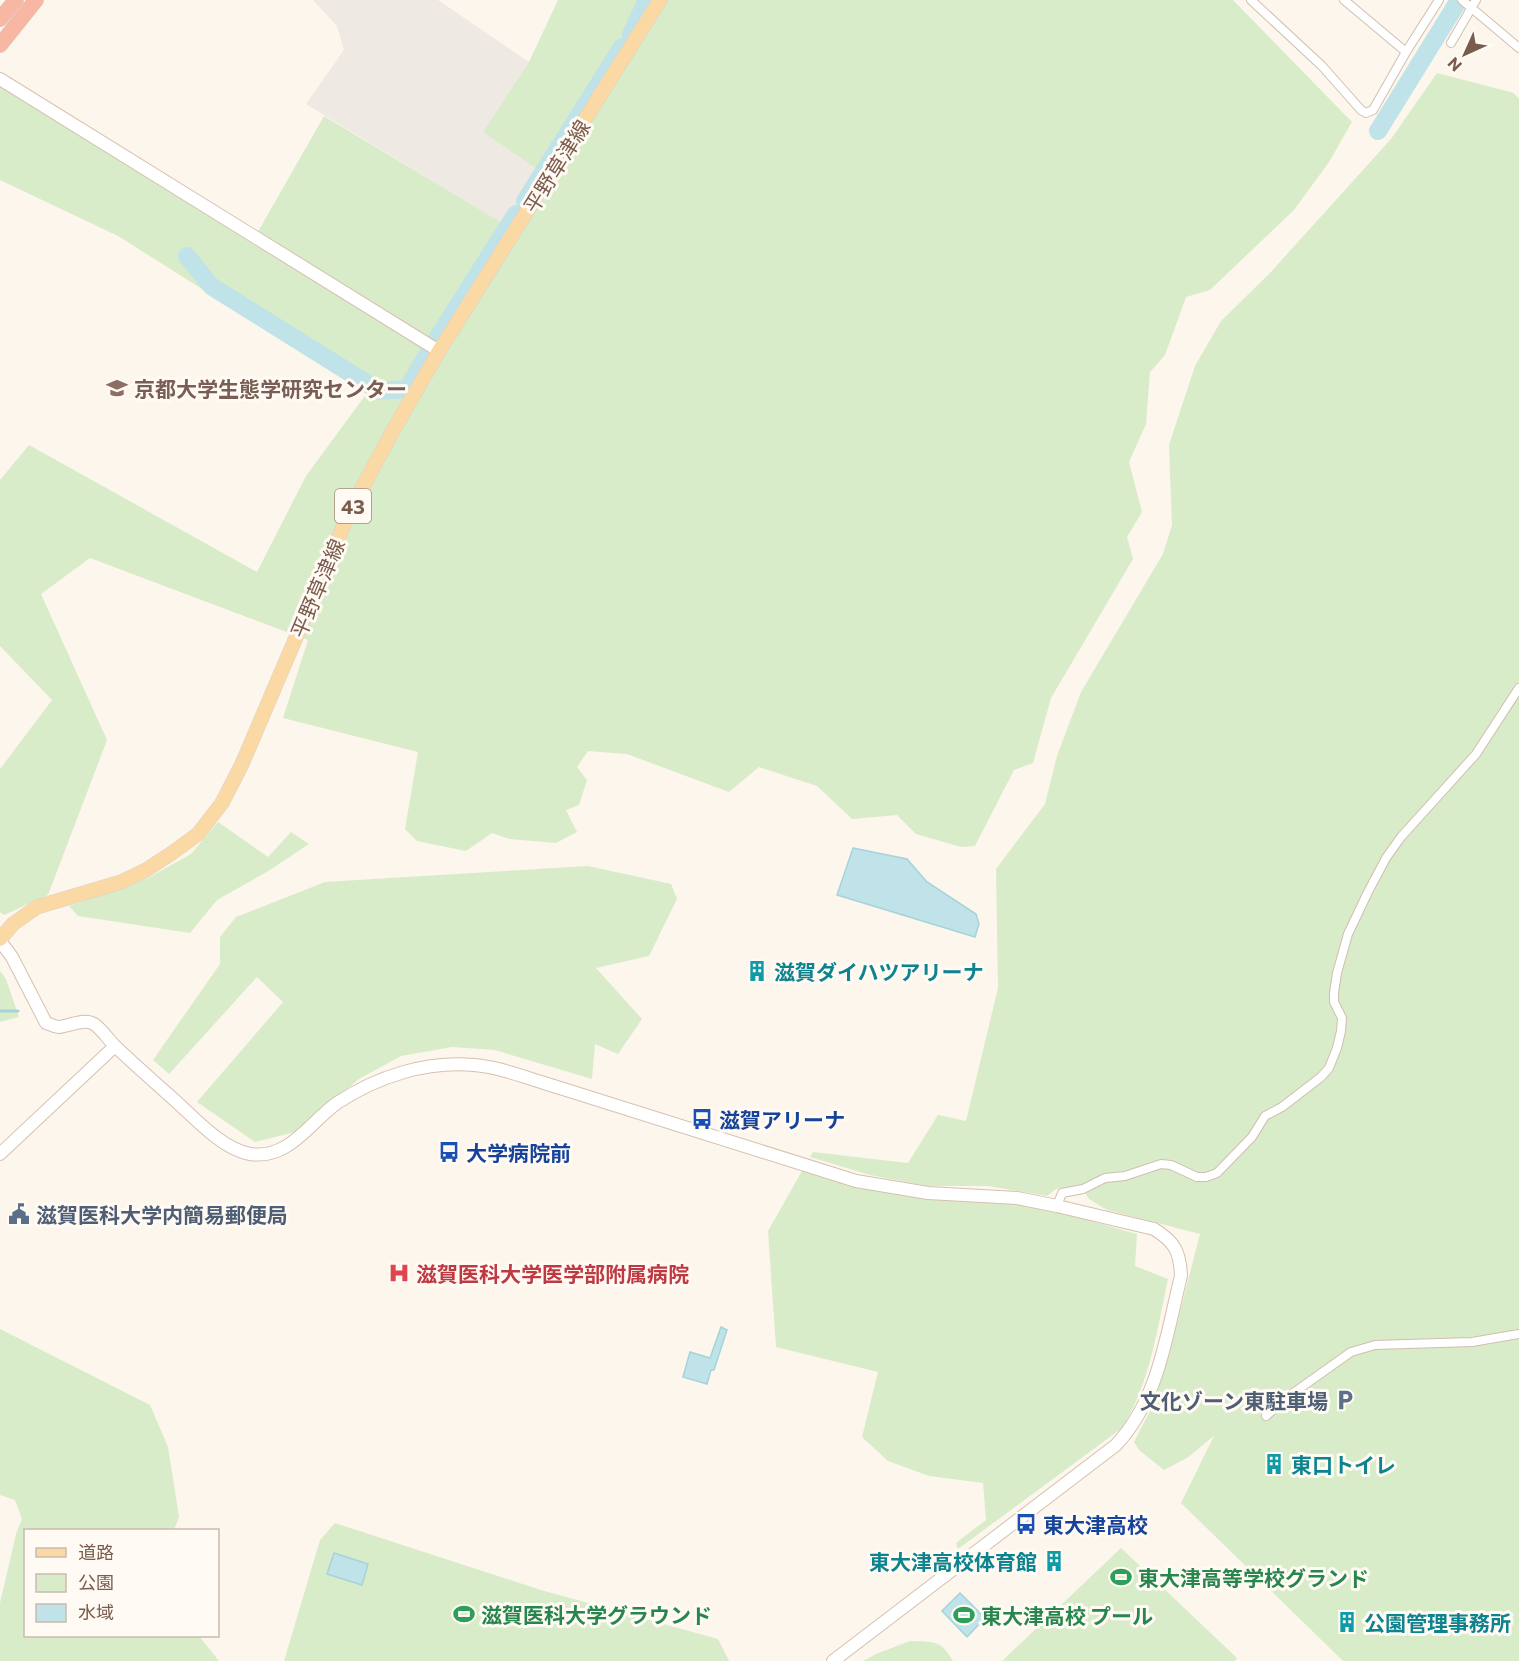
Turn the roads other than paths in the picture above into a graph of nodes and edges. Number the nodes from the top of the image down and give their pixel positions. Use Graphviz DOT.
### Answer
graph roads {
  1 [pos="16,0"];
  2 [pos="36,0"];
  3 [pos="660,0"];
  4 [pos="1251,0"];
  5 [pos="1344,0"];
  6 [pos="1439,0"];
  7 [pos="1462,0"];
  8 [pos="1474,4"];
  9 [pos="0,19"];
  10 [pos="2,42"];
  11 [pos="1450,43"];
  12 [pos="1519,48"];
  13 [pos="1406,52"];
  14 [pos="0,79"];
  15 [pos="439,351"];
  16 [pos="1519,688"];
  17 [pos="0,940"];
  18 [pos="115,1046"];
  19 [pos="0,1154"];
  20 [pos="1057,1206"];
  21 [pos="1519,1335"];
  22 [pos="1266,1416"];
  23 [pos="833,1661"];
  1 -- 9 [label="highway"];
  2 -- 10 [label="highway"];
  3 -- 15 [label="main road, 平野草津線 / 43"];
  4 -- 13 [label="street"];
  5 -- 13 [label="street"];
  6 -- 13 [label="street"];
  7 -- 8 [label="street"];
  8 -- 11 [label="street"];
  8 -- 12 [label="street"];
  14 -- 15 [label="street"];
  15 -- 17 [label="main road, 平野草津線 / 43"];
  16 -- 20 [label="street"];
  17 -- 18 [label="street"];
  18 -- 19 [label="street"];
  18 -- 20 [label="street"];
  20 -- 23 [label="street"];
  21 -- 22 [label="street"];
}
